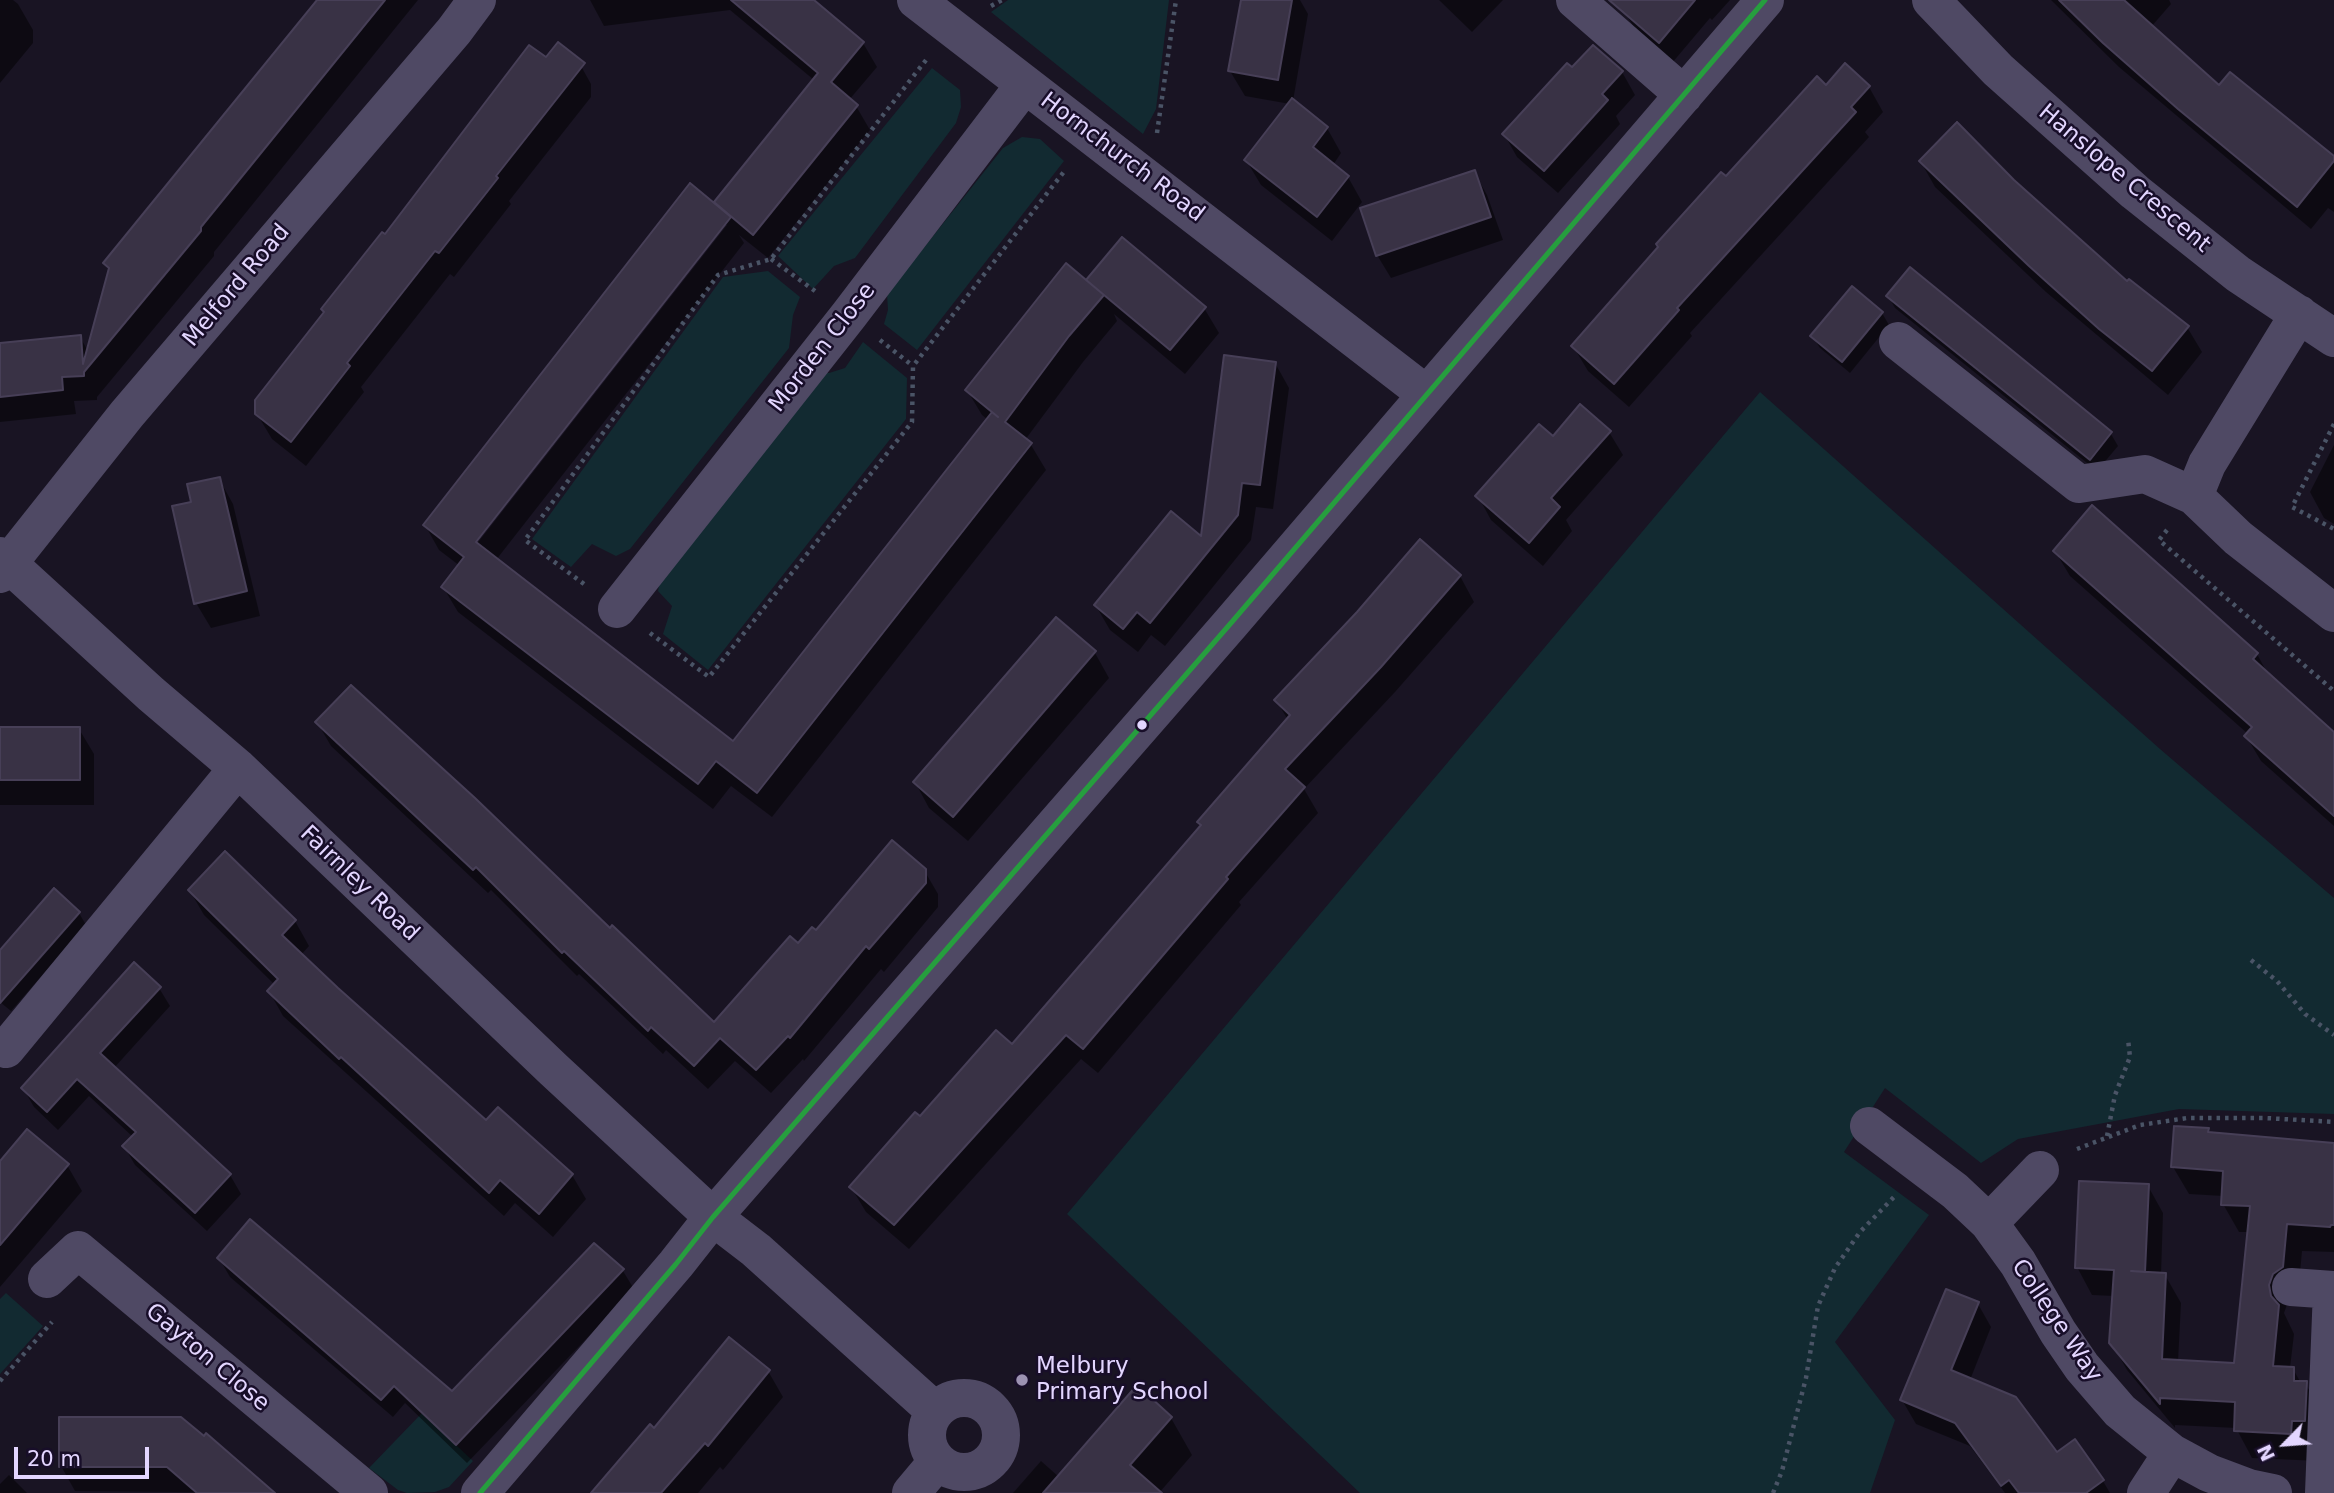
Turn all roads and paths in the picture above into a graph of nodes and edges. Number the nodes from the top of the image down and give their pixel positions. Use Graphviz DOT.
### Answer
graph roads {
  1 [pos="477,0"];
  2 [pos="916,0"];
  3 [pos="1176,0"];
  4 [pos="1575,0"];
  5 [pos="1765,0"];
  6 [pos="1931,0"];
  7 [pos="1025,84"];
  8 [pos="1684,95"];
  9 [pos="1150,179"];
  10 [pos="2299,314"];
  11 [pos="2334,338"];
  12 [pos="1898,341"];
  13 [pos="1426,394"];
  14 [pos="2334,424"];
  15 [pos="2194,496"];
  16 [pos="2334,529"];
  17 [pos="3,565"];
  18 [pos="617,609"];
  19 [pos="2334,613"];
  20 [pos="2334,691"];
  21 [pos="238,768"];
  22 [pos="2251,960"];
  23 [pos="2334,1035"];
  24 [pos="2128,1039"];
  25 [pos="6,1048"];
  26 [pos="2334,1122"];
  27 [pos="1869,1126"];
  28 [pos="1924,1166"];
  29 [pos="2040,1170"];
  30 [pos="713,1217"];
  31 [pos="1989,1223"];
  32 [pos="2291,1287"];
  33 [pos="2333,1290"];
  34 [pos="46,1297"];
  35 [pos="0,1381"];
  36 [pos="934,1410"];
  37 [pos="2172,1453"];
  38 [pos="937,1462"];
  39 [pos="369,1493"];
  40 [pos="480,1493"];
  41 [pos="911,1493"];
  42 [pos="1773,1493"];
  43 [pos="2146,1493"];
  44 [pos="2273,1493"];
  45 [pos="2324,1493"];
  1 -- 17 [label="street, Melford Road"];
  2 -- 7 [label="street, Hornchurch Road"];
  3 -- 9 [label="path"];
  4 -- 8 [label="street"];
  5 -- 8 [label="street"];
  6 -- 10 [label="street, Hanslope Crescent"];
  7 -- 9 [label="street, Hornchurch Road"];
  7 -- 18 [label="street, Morden Close"];
  8 -- 13 [label="street"];
  9 -- 13 [label="street, Hornchurch Road"];
  10 -- 11 [label="street, Hanslope Crescent"];
  10 -- 15 [label="street"];
  12 -- 15 [label="street"];
  13 -- 30 [label="street"];
  14 -- 16 [label="path"];
  15 -- 19 [label="street"];
  15 -- 20 [label="path"];
  17 -- 21 [label="street, Fairnley Road"];
  21 -- 25 [label="street"];
  21 -- 30 [label="street, Fairnley Road"];
  22 -- 23 [label="path"];
  24 -- 26 [label="path"];
  27 -- 28 [label="street, College Way"];
  28 -- 31 [label="street, College Way"];
  28 -- 42 [label="path"];
  29 -- 31 [label="street"];
  30 -- 36 [label="street, Fairnley Road"];
  30 -- 40 [label="street"];
  31 -- 37 [label="street, College Way"];
  32 -- 33 [label="street"];
  33 -- 45 [label="street"];
  34 -- 35 [label="path"];
  34 -- 39 [label="street, Gayton Close"];
  36 -- 38 [label="street"];
  36 -- 38 [label="street"];
  37 -- 43 [label="street"];
  37 -- 44 [label="street, College Way"];
  38 -- 41 [label="street"];
}
